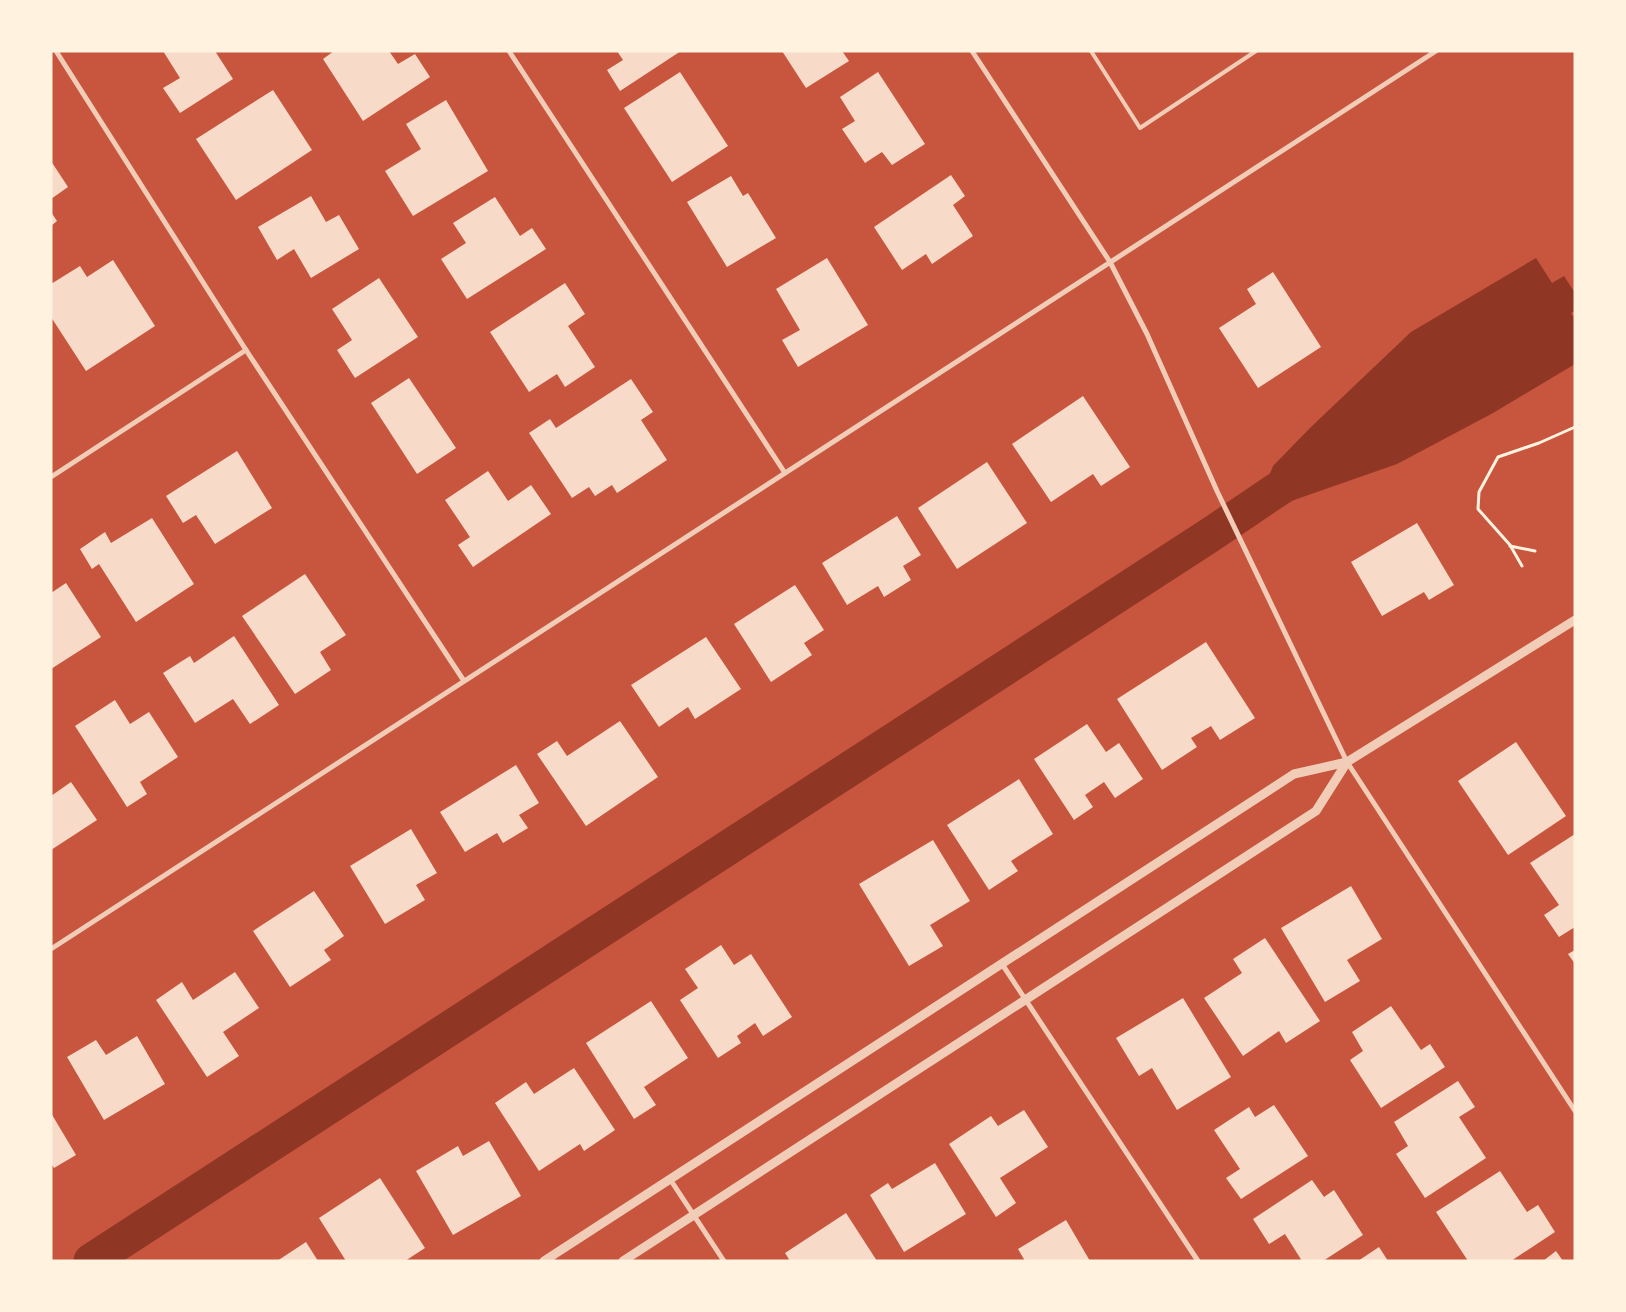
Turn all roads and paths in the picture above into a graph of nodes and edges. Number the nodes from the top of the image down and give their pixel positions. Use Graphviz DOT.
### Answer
graph roads {
  1 [pos="56,51"];
  2 [pos="509,51"];
  3 [pos="972,51"];
  4 [pos="1091,51"];
  5 [pos="1256,51"];
  6 [pos="1436,51"];
  7 [pos="1110,262"];
  8 [pos="246,350"];
  9 [pos="1575,427"];
  10 [pos="785,473"];
  11 [pos="51,477"];
  12 [pos="1510,545"];
  13 [pos="1535,551"];
  14 [pos="1522,566"];
  15 [pos="1575,620"];
  16 [pos="464,680"];
  17 [pos="1347,762"];
  18 [pos="51,949"];
  19 [pos="1002,964"];
  20 [pos="1025,999"];
  21 [pos="1575,1111"];
  22 [pos="670,1179"];
  23 [pos="694,1215"];
  24 [pos="544,1261"];
  25 [pos="623,1261"];
  26 [pos="724,1261"];
  27 [pos="1198,1261"];
  1 -- 8 [label="street"];
  2 -- 10 [label="street"];
  3 -- 7 [label="street"];
  4 -- 5 [label="lane"];
  6 -- 7 [label="street"];
  7 -- 10 [label="street"];
  7 -- 17 [label="street"];
  8 -- 11 [label="street"];
  8 -- 16 [label="street"];
  9 -- 12 [label="path"];
  10 -- 16 [label="street"];
  12 -- 13 [label="path"];
  12 -- 14 [label="path"];
  15 -- 17 [label="street"];
  16 -- 18 [label="street"];
  17 -- 19 [label="street"];
  17 -- 20 [label="street"];
  17 -- 21 [label="street"];
  19 -- 20 [label="street"];
  19 -- 22 [label="street"];
  20 -- 23 [label="street"];
  20 -- 27 [label="street"];
  22 -- 23 [label="street"];
  22 -- 24 [label="street"];
  23 -- 25 [label="street"];
  23 -- 26 [label="street"];
}
